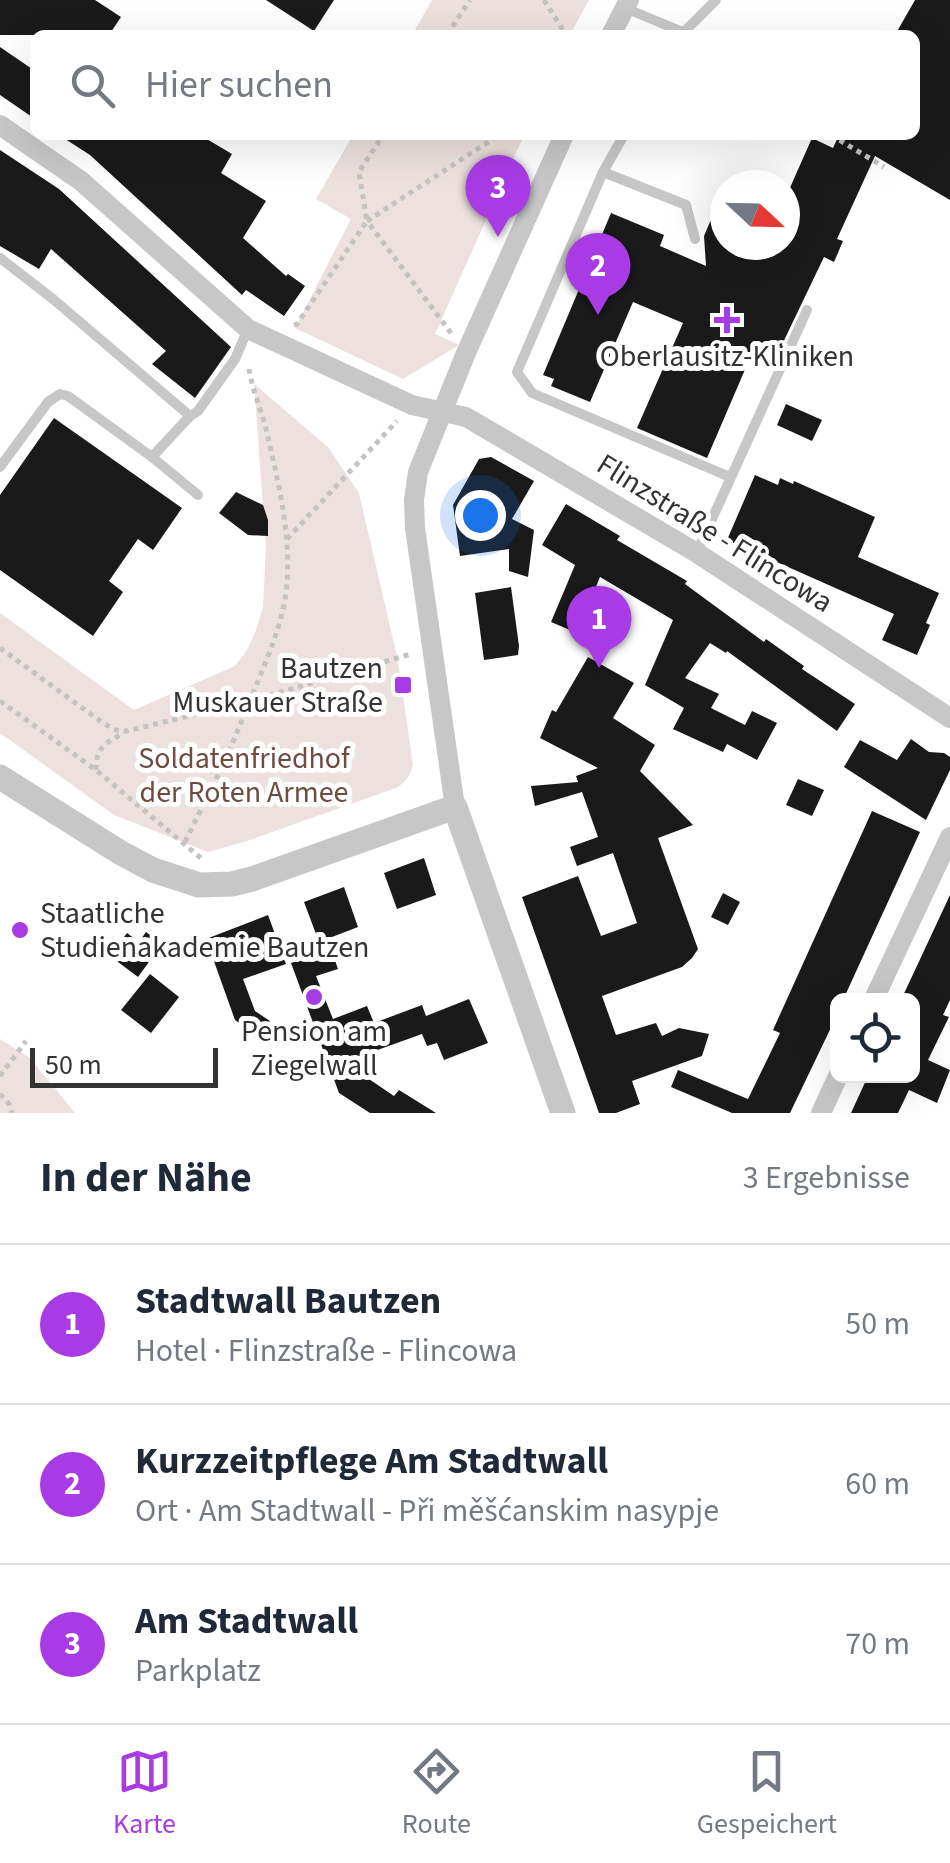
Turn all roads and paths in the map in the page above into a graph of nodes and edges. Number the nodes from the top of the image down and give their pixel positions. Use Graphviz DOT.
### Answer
graph roads {
  1 [pos="470,0"];
  2 [pos="544,0"];
  3 [pos="716,0"];
  4 [pos="627,4"];
  5 [pos="450,30"];
  6 [pos="563,30"];
  7 [pos="614,30"];
  8 [pos="675,30"];
  9 [pos="686,30"];
  10 [pos="0,125"];
  11 [pos="380,140"];
  12 [pos="490,140"];
  13 [pos="562,140"];
  14 [pos="621,140"];
  15 [pos="838,140"];
  16 [pos="884,167"];
  17 [pos="603,172"];
  18 [pos="367,221"];
  19 [pos="695,238"];
  20 [pos="0,258"];
  21 [pos="808,310"];
  22 [pos="248,330"];
  23 [pos="466,353"];
  24 [pos="412,405"];
  25 [pos="441,412"];
  26 [pos="190,416"];
  27 [pos="152,458"];
  28 [pos="0,467"];
  29 [pos="730,478"];
  30 [pos="198,494"];
  31 [pos="287,540"];
  32 [pos="696,553"];
  33 [pos="0,648"];
  34 [pos="432,650"];
  35 [pos="250,700"];
  36 [pos="0,701"];
  37 [pos="950,718"];
  38 [pos="126,731"];
  39 [pos="96,770"];
  40 [pos="0,777"];
  41 [pos="455,807"];
  42 [pos="950,837"];
  43 [pos="876,993"];
  44 [pos="26,1041"];
  45 [pos="0,1076"];
  46 [pos="835,1083"];
  47 [pos="0,1094"];
  48 [pos="12,1113"];
  49 [pos="562,1113"];
  50 [pos="820,1113"];
  1 -- 5 [label="path"];
  2 -- 6 [label="path"];
  3 -- 9 [label="lane"];
  4 -- 7 [label="street"];
  4 -- 8 [label="lane"];
  10 -- 22 [label="street, Flinzstraße - Flincowa"];
  11 -- 18 [label="path"];
  12 -- 18 [label="path"];
  13 -- 23 [label="street"];
  14 -- 17 [label="lane"];
  15 -- 16 [label="path"];
  17 -- 19 [label="lane"];
  17 -- 29 [label="lane"];
  18 -- 22 [label="path"];
  18 -- 23 [label="path"];
  20 -- 26 [label="lane"];
  21 -- 29 [label="lane"];
  22 -- 24 [label="street, Flinzstraße - Flincowa"];
  22 -- 26 [label="lane"];
  22 -- 31 [label="path"];
  23 -- 25 [label="street"];
  24 -- 25 [label="street, Flinzstraße - Flincowa"];
  24 -- 31 [label="path"];
  25 -- 32 [label="street, Flinzstraße - Flincowa"];
  25 -- 34 [label="street"];
  26 -- 27 [label="lane"];
  27 -- 28 [label="lane"];
  27 -- 30 [label="lane"];
  29 -- 32 [label="lane"];
  31 -- 35 [label="path"];
  32 -- 37 [label="street, Flinzstraße - Flincowa"];
  33 -- 38 [label="path"];
  34 -- 35 [label="path"];
  34 -- 41 [label="street"];
  35 -- 38 [label="path"];
  35 -- 39 [label="path"];
  36 -- 39 [label="path"];
  38 -- 39 [label="path"];
  40 -- 41 [label="street"];
  41 -- 49 [label="street"];
  42 -- 43 [label="street"];
  44 -- 45 [label="path"];
  46 -- 50 [label="street"];
  47 -- 48 [label="path"];
}
